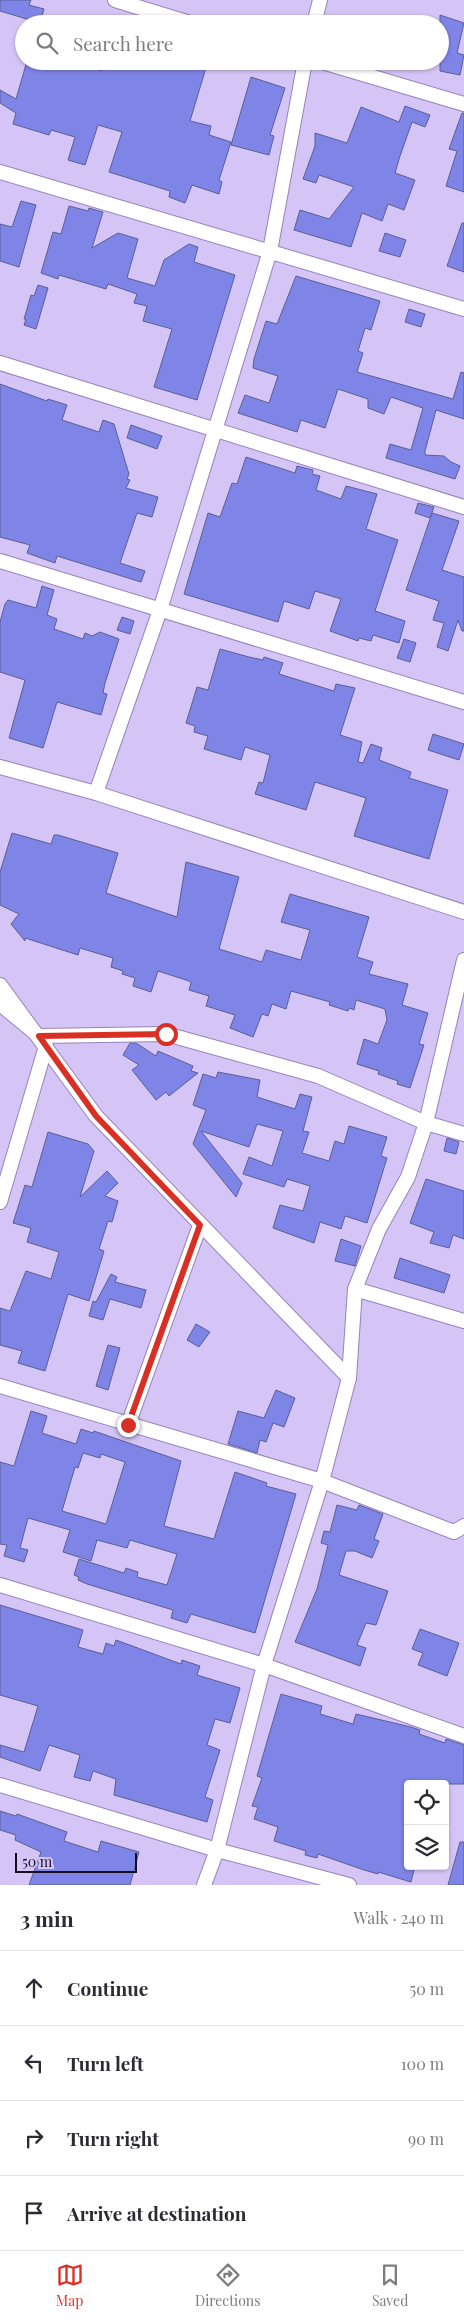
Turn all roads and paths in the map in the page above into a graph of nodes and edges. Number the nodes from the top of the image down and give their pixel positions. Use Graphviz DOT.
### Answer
graph roads {
  1 [pos="115,0"];
  2 [pos="320,0"];
  3 [pos="163,15"];
  4 [pos="316,15"];
  5 [pos="303,70"];
  6 [pos="349,70"];
  7 [pos="464,104"];
  8 [pos="0,172"];
  9 [pos="270,251"];
  10 [pos="464,309"];
  11 [pos="0,363"];
  12 [pos="215,430"];
  13 [pos="464,507"];
  14 [pos="0,561"];
  15 [pos="160,610"];
  16 [pos="464,702"];
  17 [pos="0,767"];
  18 [pos="96,793"];
  19 [pos="464,912"];
  20 [pos="464,960"];
  21 [pos="0,985"];
  22 [pos="0,1004"];
  23 [pos="43,1041"];
  24 [pos="426,1123"];
  25 [pos="464,1134"];
  26 [pos="3,1184"];
  27 [pos="0,1202"];
  28 [pos="200,1225"];
  29 [pos="355,1289"];
  30 [pos="464,1321"];
  31 [pos="350,1378"];
  32 [pos="0,1386"];
  33 [pos="128,1425"];
  34 [pos="322,1481"];
  35 [pos="464,1526"];
  36 [pos="0,1585"];
  37 [pos="264,1665"];
  38 [pos="464,1736"];
  39 [pos="0,1785"];
  40 [pos="217,1850"];
  41 [pos="204,1885"];
  42 [pos="349,1885"];
  1 -- 3 [label="street"];
  2 -- 4 [label="street"];
  5 -- 9 [label="street"];
  6 -- 7 [label="street"];
  8 -- 9 [label="street"];
  9 -- 10 [label="street"];
  9 -- 12 [label="street"];
  11 -- 12 [label="street"];
  12 -- 13 [label="street"];
  12 -- 15 [label="street"];
  14 -- 15 [label="street"];
  15 -- 16 [label="street"];
  15 -- 18 [label="street"];
  17 -- 18 [label="street"];
  18 -- 19 [label="street"];
  20 -- 24 [label="street"];
  21 -- 23 [label="street"];
  22 -- 23 [label="street"];
  23 -- 24 [label="street"];
  23 -- 26 [label="street"];
  23 -- 28 [label="street"];
  24 -- 25 [label="street"];
  24 -- 29 [label="street"];
  26 -- 27 [label="street"];
  28 -- 31 [label="street"];
  28 -- 33 [label="street"];
  29 -- 30 [label="street"];
  29 -- 31 [label="street"];
  31 -- 34 [label="street"];
  32 -- 33 [label="street"];
  33 -- 34 [label="street"];
  34 -- 35 [label="street"];
  34 -- 37 [label="street"];
  36 -- 37 [label="street"];
  37 -- 38 [label="street"];
  37 -- 40 [label="street"];
  39 -- 40 [label="street"];
  40 -- 41 [label="street"];
  40 -- 42 [label="street"];
}
